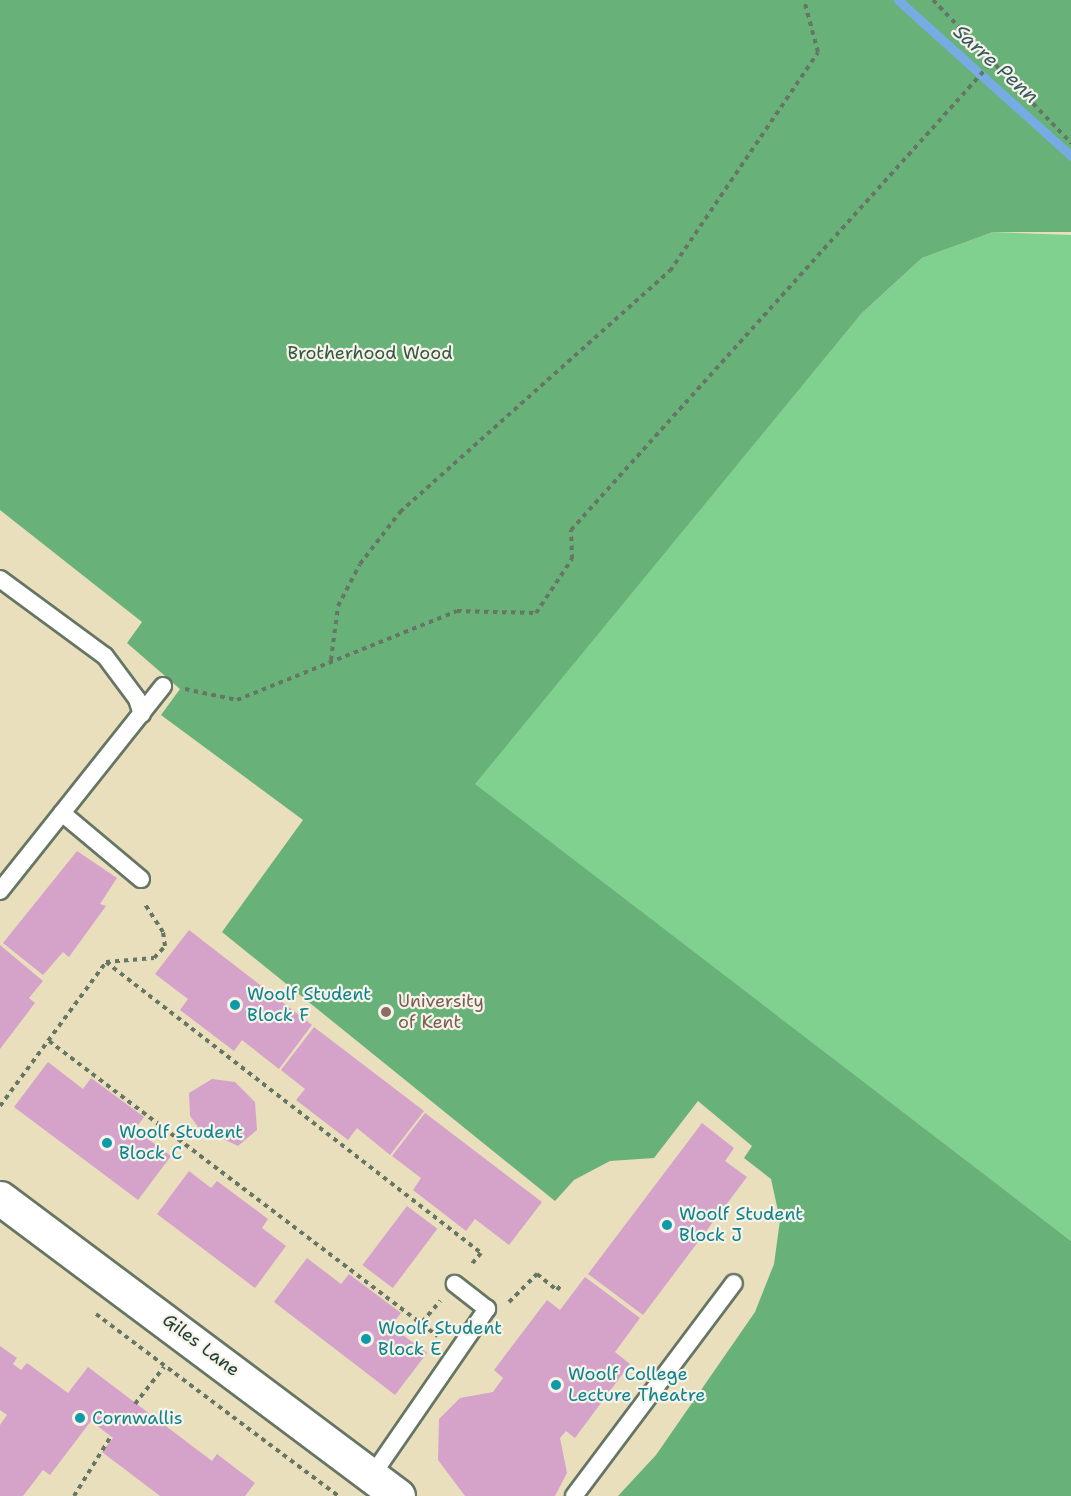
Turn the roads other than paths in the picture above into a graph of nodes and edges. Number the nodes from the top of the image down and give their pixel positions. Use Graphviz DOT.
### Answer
graph roads {
  1 [pos="0,579"];
  2 [pos="163,686"];
  3 [pos="142,714"];
  4 [pos="62,813"];
  5 [pos="141,879"];
  6 [pos="0,891"];
  7 [pos="0,1198"];
  8 [pos="734,1283"];
  9 [pos="455,1284"];
  10 [pos="373,1474"];
  11 [pos="398,1496"];
  12 [pos="574,1496"];
  1 -- 3 [label="lane"];
  2 -- 3 [label="lane"];
  3 -- 4 [label="lane"];
  4 -- 5 [label="lane"];
  4 -- 6 [label="lane"];
  7 -- 10 [label="street, Giles Lane"];
  8 -- 12 [label="lane"];
  9 -- 10 [label="lane"];
  10 -- 11 [label="street, Giles Lane"];
}
